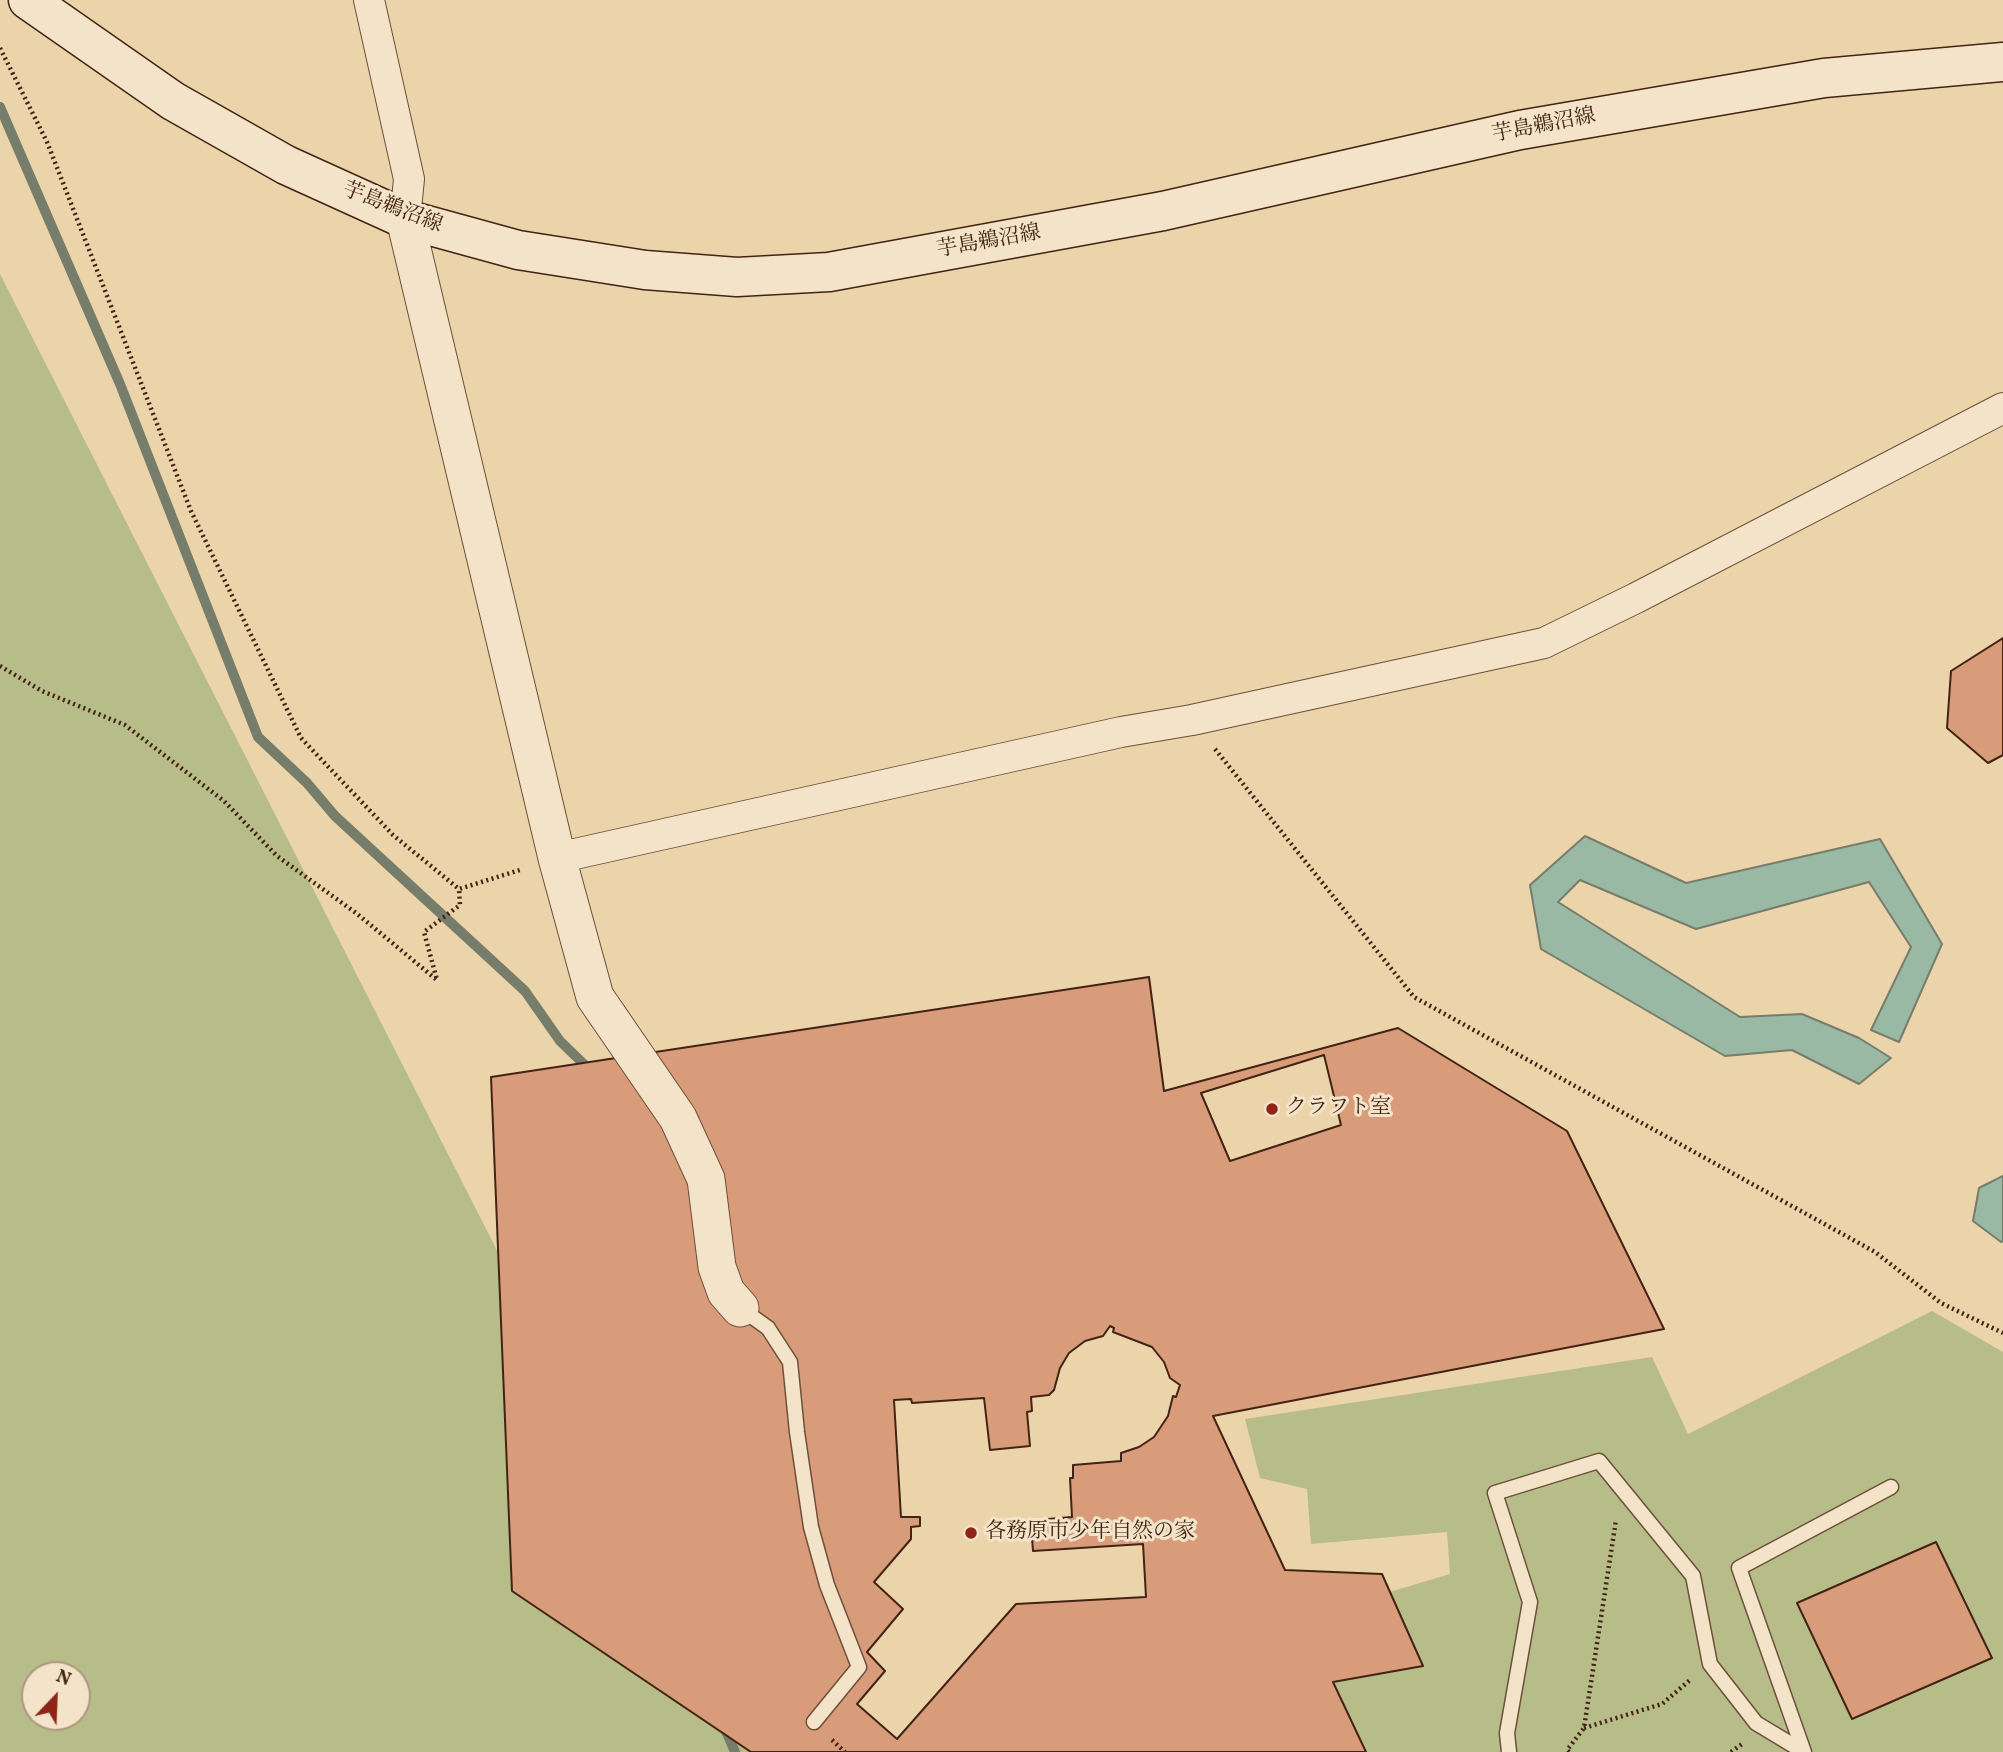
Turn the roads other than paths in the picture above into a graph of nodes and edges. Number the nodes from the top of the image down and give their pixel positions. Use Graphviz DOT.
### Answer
graph roads {
  1 [pos="28,0"];
  2 [pos="369,0"];
  3 [pos="2003,62"];
  4 [pos="405,219"];
  5 [pos="2003,408"];
  6 [pos="557,858"];
  7 [pos="740,1308"];
  8 [pos="1891,1487"];
  9 [pos="814,1723"];
  10 [pos="1509,1752"];
  11 [pos="1804,1752"];
  1 -- 4 [label="main road, 芋島鵜沼線"];
  2 -- 4 [label="street"];
  3 -- 4 [label="main road, 芋島鵜沼線"];
  4 -- 6 [label="street"];
  5 -- 6 [label="street"];
  6 -- 7 [label="street"];
  7 -- 9 [label="lane"];
  8 -- 11 [label="lane"];
  10 -- 11 [label="lane"];
}
